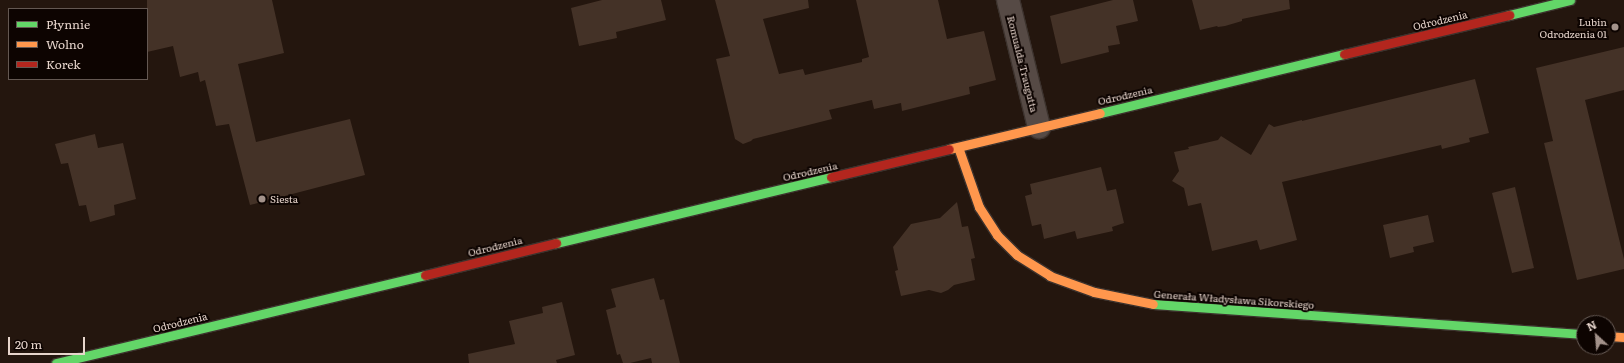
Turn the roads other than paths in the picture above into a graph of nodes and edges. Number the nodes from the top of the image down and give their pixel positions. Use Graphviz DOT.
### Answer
graph roads {
  1 [pos="1008,0"];
  2 [pos="1570,0"];
  3 [pos="1039,127"];
  4 [pos="958,147"];
  5 [pos="1576,333"];
  6 [pos="56,363"];
  1 -- 3 [label="street, Romualda Traugutta"];
  2 -- 3 [label="street, Odrodzenia"];
  3 -- 4 [label="street, Odrodzenia"];
  4 -- 5 [label="street, Generała Władysława Sikorskiego"];
  4 -- 6 [label="street, Odrodzenia"];
}
